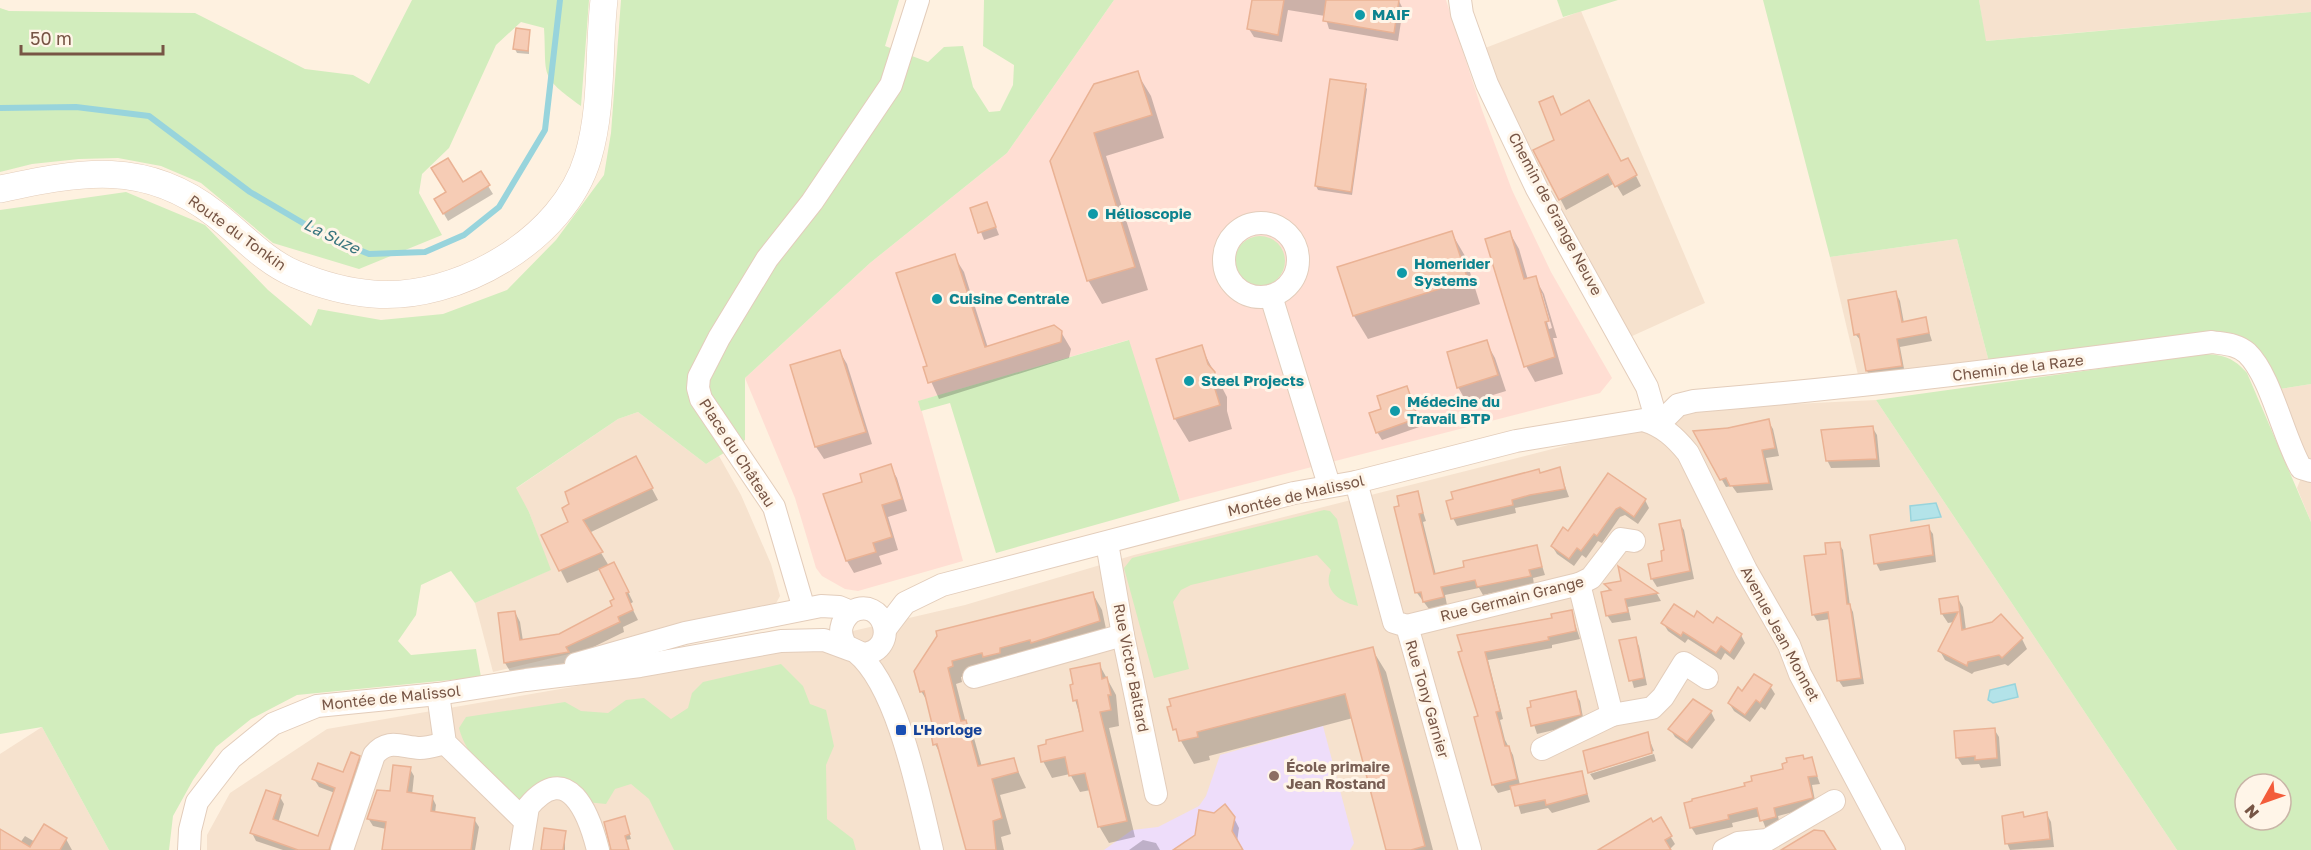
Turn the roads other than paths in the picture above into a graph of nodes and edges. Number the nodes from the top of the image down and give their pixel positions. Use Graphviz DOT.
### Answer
graph roads {
  1 [pos="918,0"];
  2 [pos="1460,0"];
  3 [pos="603,9"];
  4 [pos="0,189"];
  5 [pos="1271,296"];
  6 [pos="1658,425"];
  7 [pos="2311,471"];
  8 [pos="1356,482"];
  9 [pos="1329,485"];
  10 [pos="1634,541"];
  11 [pos="1107,543"];
  12 [pos="1579,584"];
  13 [pos="936,586"];
  14 [pos="804,609"];
  15 [pos="859,611"];
  16 [pos="1407,626"];
  17 [pos="886,633"];
  18 [pos="1123,635"];
  19 [pos="854,651"];
  20 [pos="974,677"];
  21 [pos="1707,678"];
  22 [pos="526,680"];
  23 [pos="438,694"];
  24 [pos="1612,715"];
  25 [pos="901,730"];
  26 [pos="445,743"];
  27 [pos="1542,748"];
  28 [pos="1156,794"];
  29 [pos="1834,801"];
  30 [pos="525,821"];
  31 [pos="1770,845"];
  32 [pos="189,850"];
  33 [pos="342,850"];
  34 [pos="522,850"];
  35 [pos="598,850"];
  36 [pos="932,850"];
  37 [pos="1470,850"];
  38 [pos="1724,850"];
  39 [pos="1894,850"];
  1 -- 14 [label="street, Place du Château"];
  2 -- 6 [label="street, Chemin de Grange Neuve"];
  3 -- 4 [label="street, Route du Tonkin"];
  5 -- 9 [label="street"];
  6 -- 7 [label="street, Chemin de la Raze"];
  6 -- 8 [label="street, Montée de Malissol"];
  6 -- 39 [label="street, Avenue Jean Monnet"];
  8 -- 9 [label="street, Montée de Malissol"];
  8 -- 16 [label="street, Rue Tony Garnier"];
  9 -- 11 [label="street, Montée de Malissol"];
  10 -- 12 [label="street, Rue Germain Grange"];
  11 -- 13 [label="street, Montée de Malissol"];
  11 -- 18 [label="street, Rue Victor Baltard"];
  12 -- 16 [label="street, Rue Germain Grange"];
  12 -- 24 [label="street"];
  13 -- 15 [label="street, Montée de Malissol"];
  13 -- 17 [label="street, Montée de Malissol"];
  14 -- 15 [label="street, Montée de Malissol"];
  14 -- 22 [label="street, Montée de Malissol"];
  15 -- 17 [label="street"];
  15 -- 19 [label="street"];
  16 -- 37 [label="street, Rue Tony Garnier"];
  17 -- 19 [label="street, Montée de Malissol"];
  17 -- 25 [label="street"];
  18 -- 20 [label="street"];
  18 -- 28 [label="street, Rue Victor Baltard"];
  19 -- 22 [label="street, Montée de Malissol"];
  19 -- 25 [label="street"];
  21 -- 24 [label="street"];
  22 -- 23 [label="street, Montée de Malissol"];
  23 -- 26 [label="street"];
  23 -- 32 [label="street, Montée de Malissol"];
  24 -- 27 [label="street"];
  25 -- 36 [label="street"];
  26 -- 30 [label="street"];
  26 -- 33 [label="street"];
  29 -- 31 [label="street"];
  30 -- 34 [label="street"];
  30 -- 35 [label="street"];
  31 -- 38 [label="street"];
}
